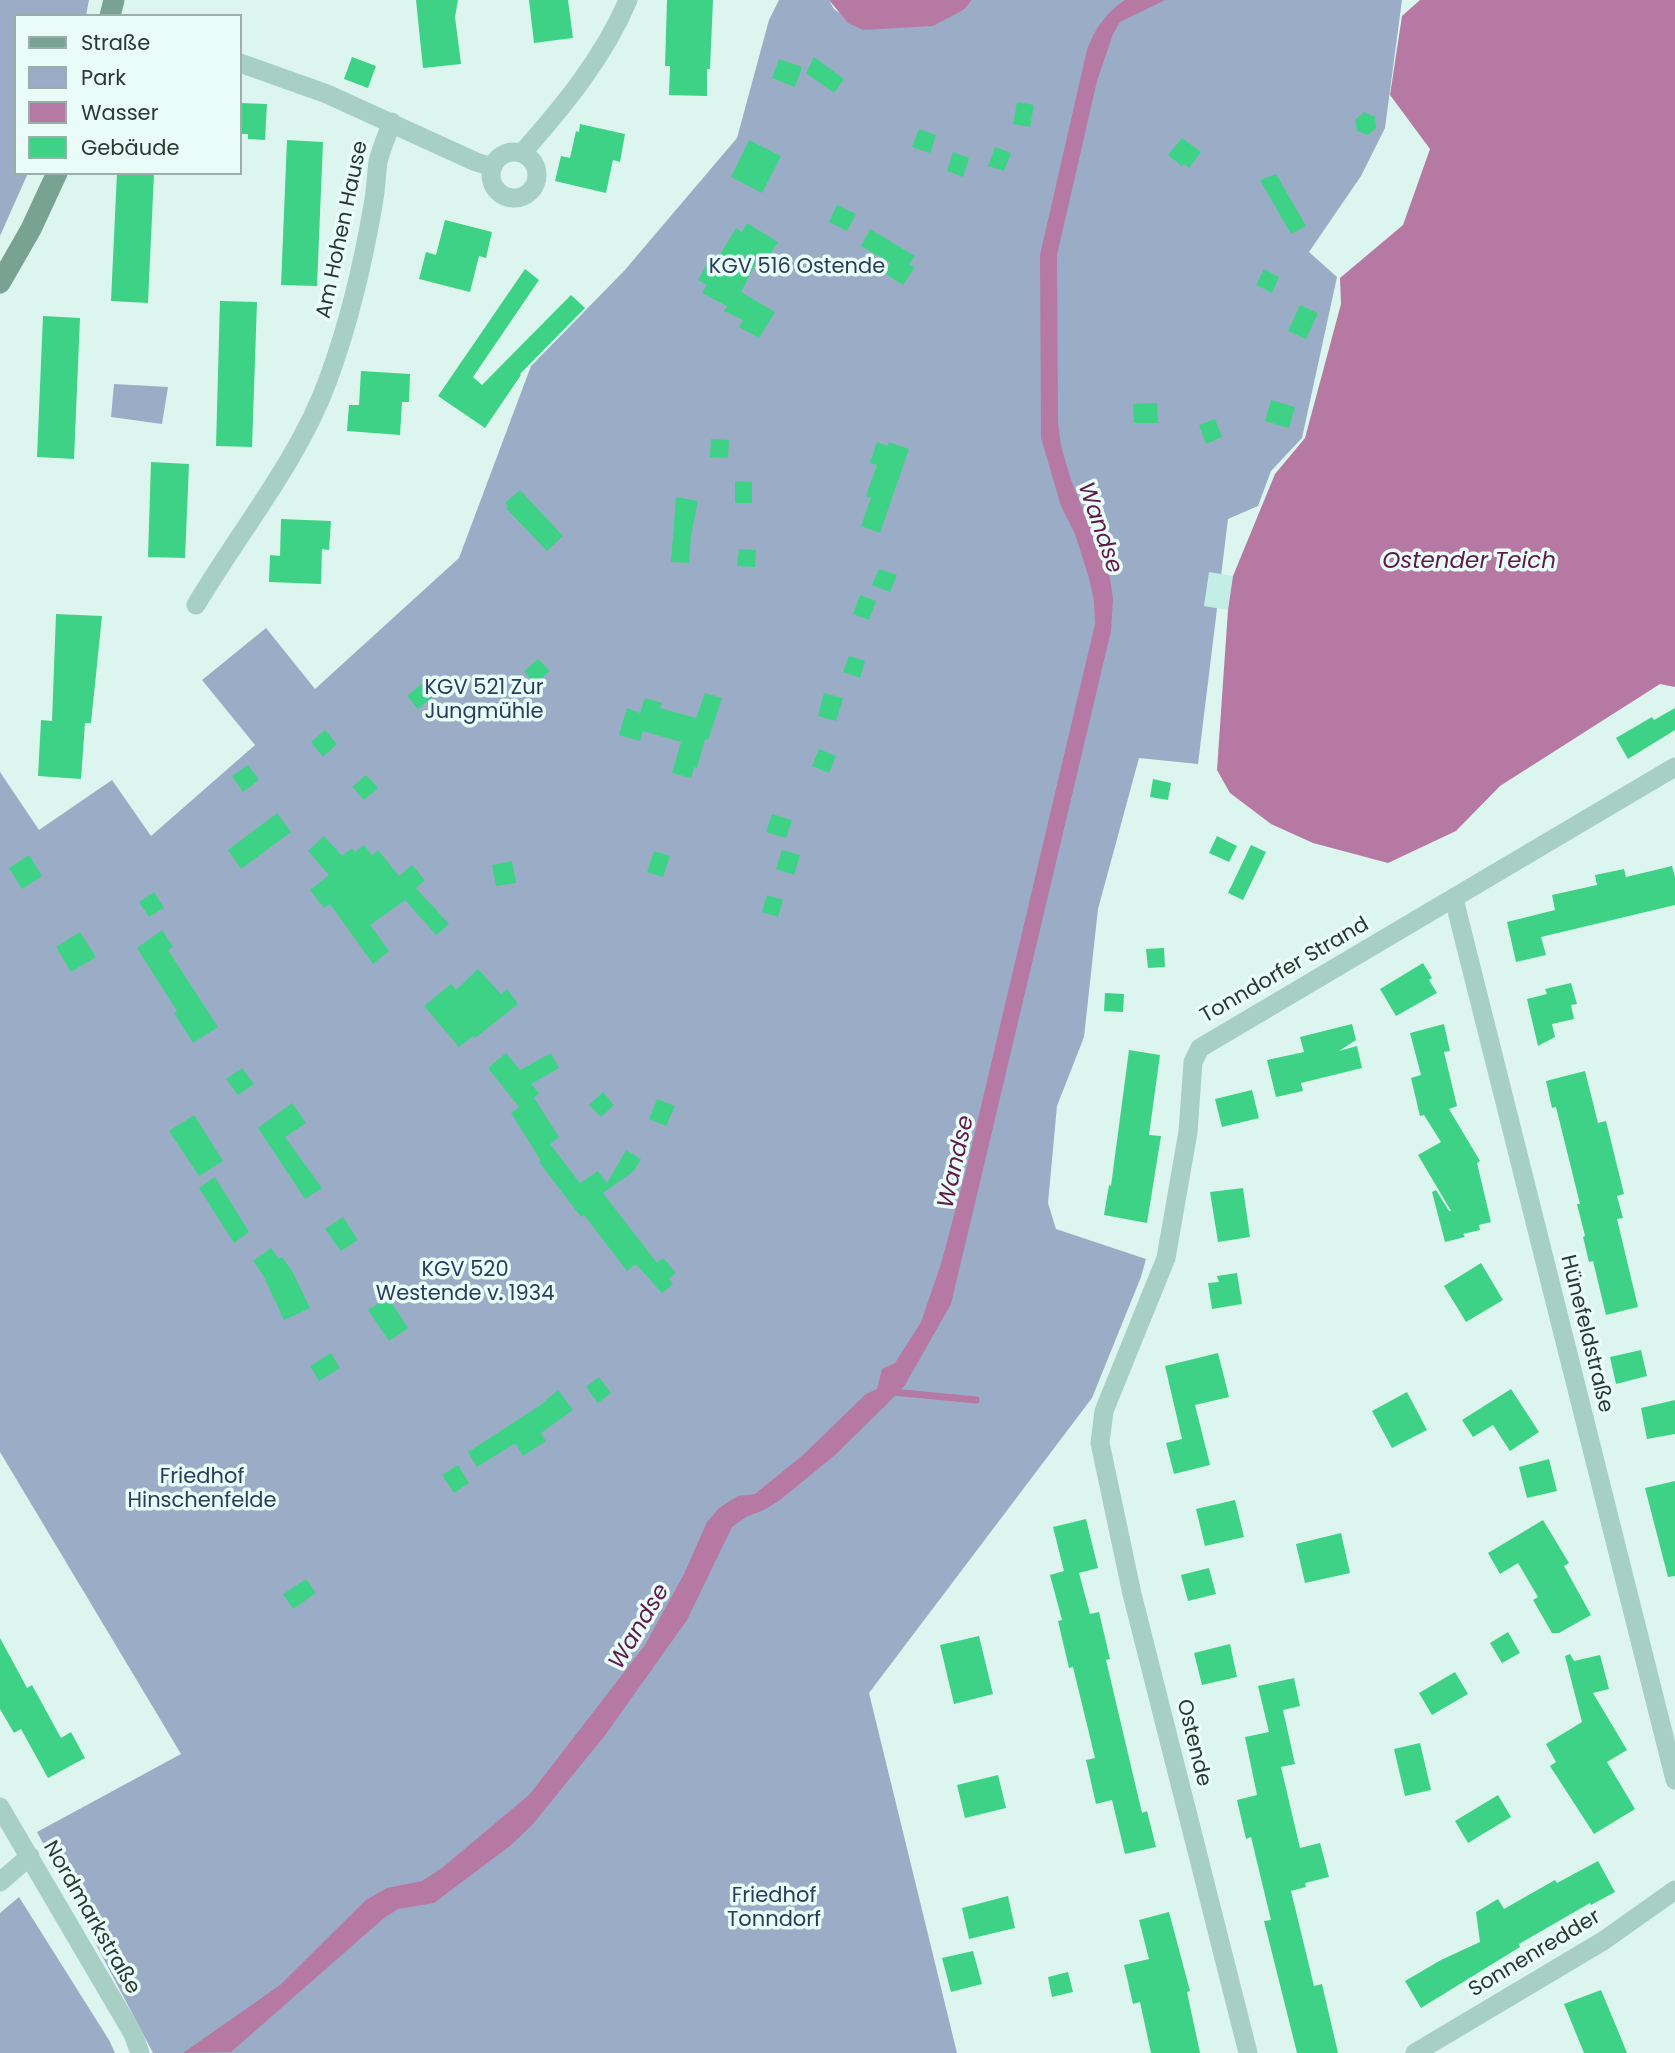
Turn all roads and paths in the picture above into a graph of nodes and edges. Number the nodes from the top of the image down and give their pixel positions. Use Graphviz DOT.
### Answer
graph roads {
  1 [pos="628,0"];
  2 [pos="242,64"];
  3 [pos="392,122"];
  4 [pos="522,153"];
  5 [pos="493,167"];
  6 [pos="56,175"];
  7 [pos="0,283"];
  8 [pos="196,605"];
  9 [pos="1675,767"];
  10 [pos="1454,899"];
  11 [pos="1100,1443"];
  12 [pos="1675,1780"];
  13 [pos="0,1807"];
  14 [pos="30,1856"];
  15 [pos="0,1882"];
  16 [pos="1675,1890"];
  17 [pos="140,2053"];
  18 [pos="1248,2053"];
  19 [pos="1415,2053"];
  1 -- 4 [label="street"];
  2 -- 3 [label="street, Am Hohen Hause"];
  3 -- 5 [label="street, Am Hohen Hause"];
  3 -- 8 [label="street, Am Hohen Hause"];
  4 -- 5 [label="street"];
  4 -- 5 [label="street"];
  6 -- 7 [label="street"];
  9 -- 10 [label="street, Tonndorfer Strand"];
  10 -- 11 [label="street, Tonndorfer Strand"];
  10 -- 12 [label="street, Hünefeldstraße"];
  11 -- 18 [label="street, Ostende"];
  13 -- 14 [label="street, Nordmarkstraße"];
  14 -- 15 [label="street"];
  14 -- 17 [label="street, Nordmarkstraße"];
  16 -- 19 [label="street, Sonnenredder"];
}
